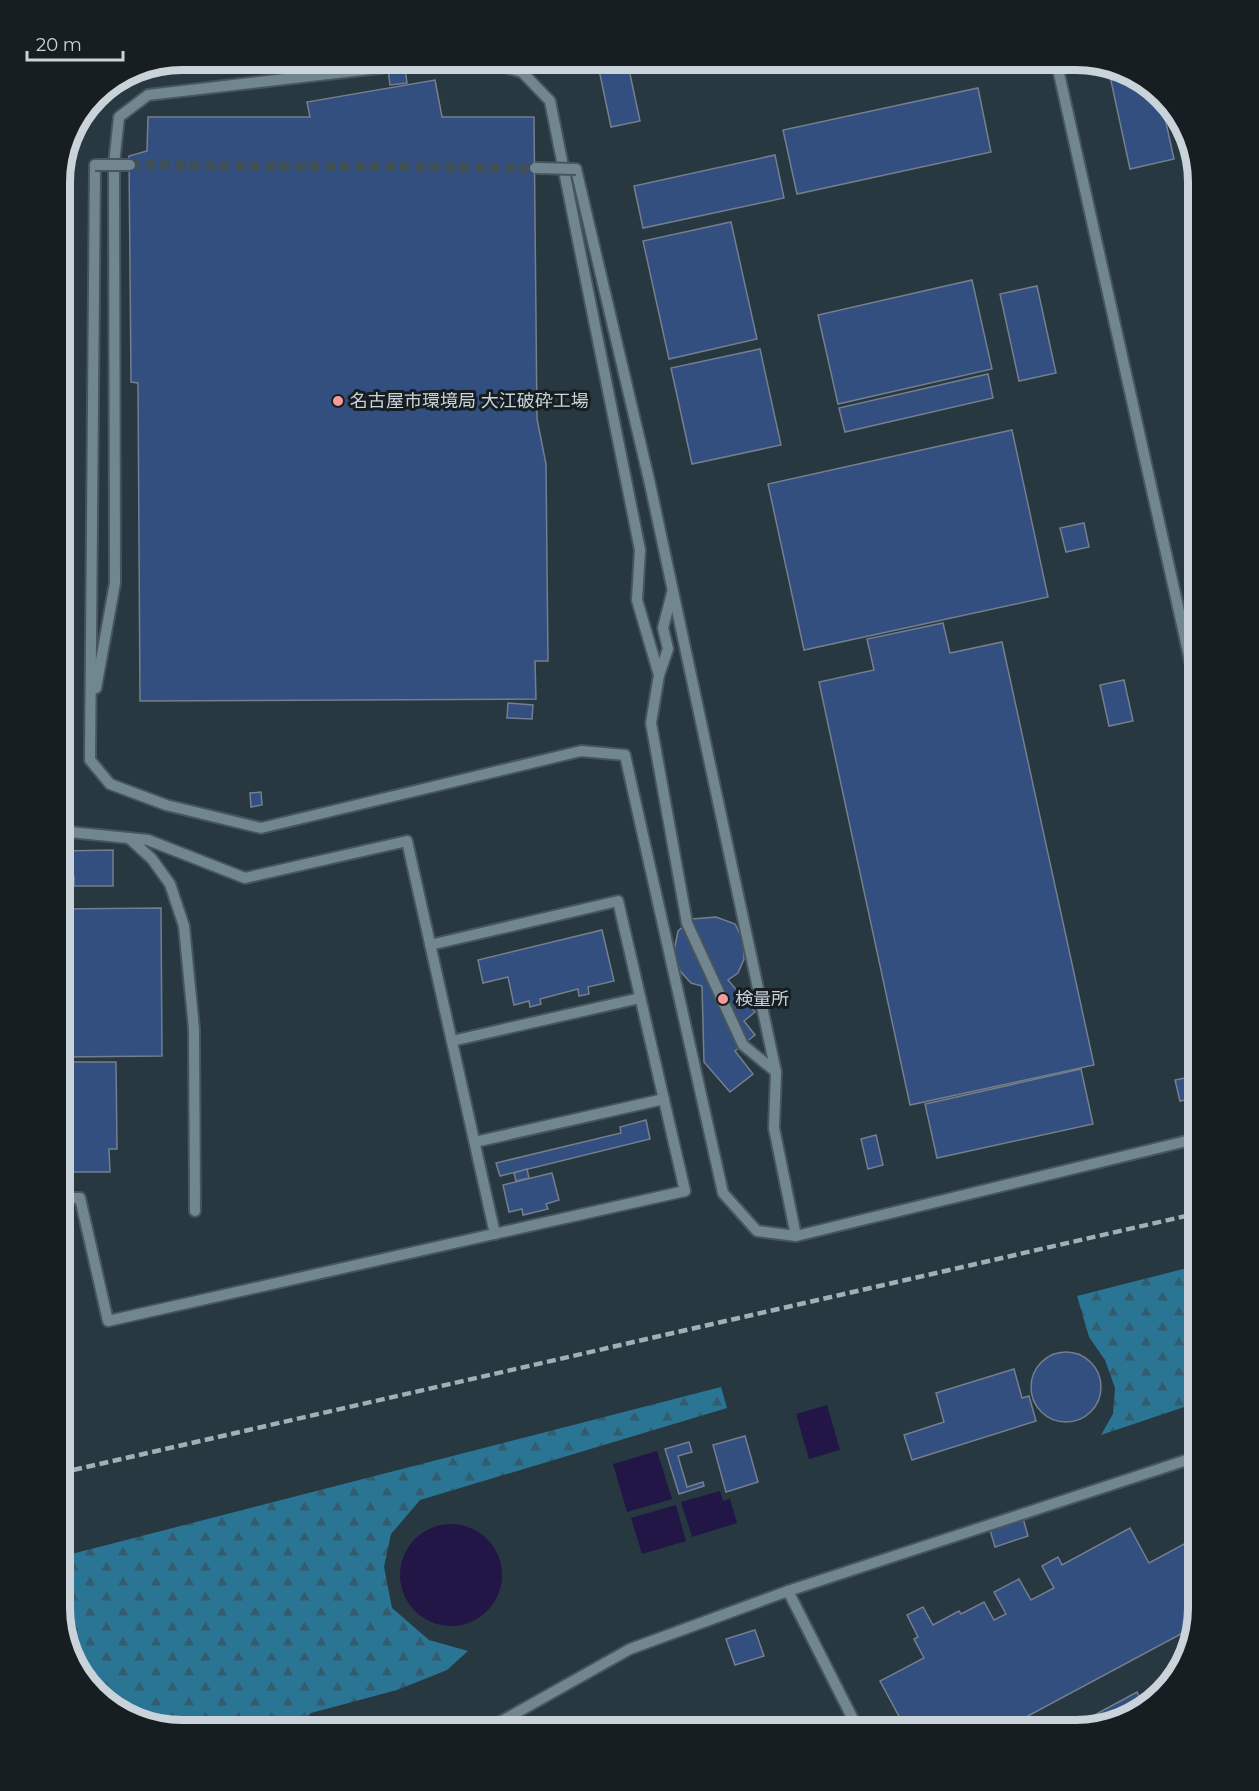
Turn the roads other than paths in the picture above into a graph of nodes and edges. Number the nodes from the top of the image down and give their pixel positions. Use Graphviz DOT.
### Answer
graph roads {
  1 [pos="317,70"];
  2 [pos="360,70"];
  3 [pos="516,70"];
  4 [pos="1058,71"];
  5 [pos="318,75"];
  6 [pos="130,165"];
  7 [pos="535,168"];
  8 [pos="672,590"];
  9 [pos="1188,652"];
  10 [pos="659,675"];
  11 [pos="91,718"];
  12 [pos="71,832"];
  13 [pos="129,838"];
  14 [pos="430,945"];
  15 [pos="640,998"];
  16 [pos="452,1041"];
  17 [pos="776,1072"];
  18 [pos="664,1099"];
  19 [pos="1188,1141"];
  20 [pos="475,1142"];
  21 [pos="70,1198"];
  22 [pos="195,1211"];
  23 [pos="495,1234"];
  24 [pos="796,1236"];
  25 [pos="1188,1460"];
  26 [pos="788,1591"];
  27 [pos="504,1720"];
  28 [pos="853,1720"];
  1 -- 5 [label="street"];
  2 -- 5 [label="street"];
  3 -- 10 [label="street"];
  4 -- 9 [label="street"];
  5 -- 11 [label="street"];
  6 -- 11 [label="street, bridge"];
  7 -- 8 [label="street, bridge"];
  8 -- 10 [label="street"];
  8 -- 17 [label="street"];
  10 -- 17 [label="street"];
  11 -- 24 [label="street"];
  12 -- 13 [label="street"];
  13 -- 14 [label="street"];
  13 -- 22 [label="street"];
  14 -- 15 [label="street"];
  14 -- 16 [label="street"];
  15 -- 16 [label="street"];
  15 -- 18 [label="street"];
  16 -- 20 [label="street"];
  17 -- 24 [label="street"];
  18 -- 20 [label="street"];
  18 -- 23 [label="street"];
  19 -- 24 [label="street"];
  20 -- 23 [label="street"];
  21 -- 23 [label="street"];
  25 -- 26 [label="street"];
  26 -- 27 [label="street"];
  26 -- 28 [label="street"];
}
